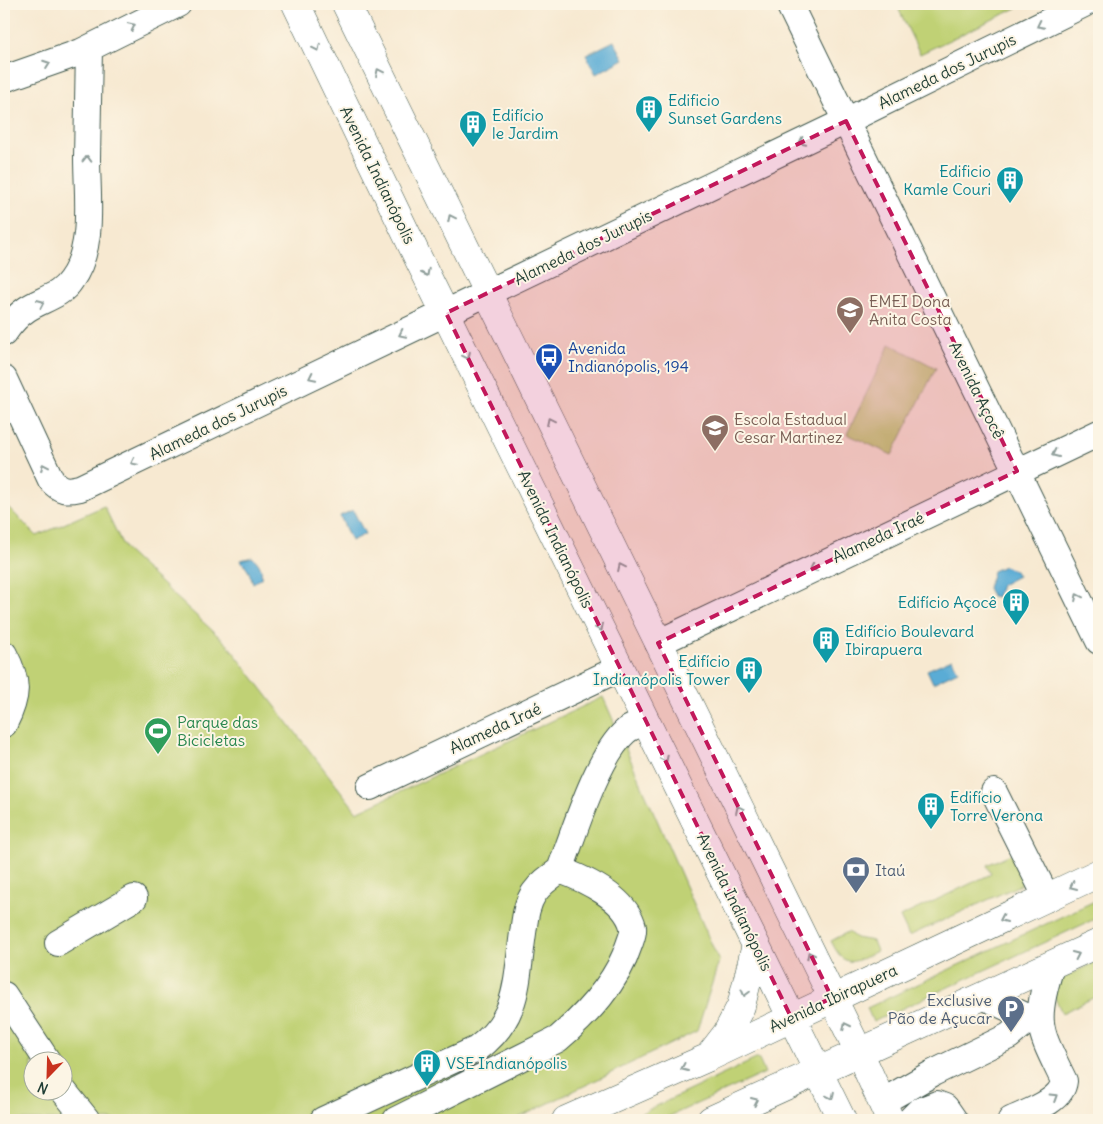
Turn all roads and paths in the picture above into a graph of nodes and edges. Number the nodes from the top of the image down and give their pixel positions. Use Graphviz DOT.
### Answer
graph roads {
  1 [pos="178,4"];
  2 [pos="296,4"];
  3 [pos="346,4"];
  4 [pos="789,4"];
  5 [pos="1084,4"];
  6 [pos="89,48"];
  7 [pos="4,79"];
  8 [pos="846,121"];
  9 [pos="488,293"];
  10 [pos="446,313"];
  11 [pos="4,333"];
  12 [pos="4,379"];
  13 [pos="1099,433"];
  14 [pos="1017,471"];
  15 [pos="1099,641"];
  16 [pos="658,642"];
  17 [pos="4,654"];
  18 [pos="620,668"];
  19 [pos="646,721"];
  20 [pos="4,724"];
  21 [pos="370,787"];
  22 [pos="994,792"];
  23 [pos="560,870"];
  24 [pos="1099,873"];
  25 [pos="134,898"];
  26 [pos="1047,898"];
  27 [pos="58,943"];
  28 [pos="1099,944"];
  29 [pos="756,945"];
  30 [pos="1051,966"];
  31 [pos="4,995"];
  32 [pos="985,997"];
  33 [pos="832,998"];
  34 [pos="1032,1012"];
  35 [pos="791,1017"];
  36 [pos="41,1052"];
  37 [pos="860,1054"];
  38 [pos="709,1057"];
  39 [pos="819,1072"];
  40 [pos="924,1078"];
  41 [pos="66,1102"];
  42 [pos="72,1102"];
  43 [pos="886,1111"];
  44 [pos="946,1112"];
  45 [pos="71,1120"];
  46 [pos="87,1120"];
  47 [pos="323,1120"];
  48 [pos="396,1120"];
  49 [pos="566,1120"];
  50 [pos="711,1120"];
  51 [pos="842,1120"];
  52 [pos="910,1120"];
  53 [pos="1011,1120"];
  6 -- 1 [label="street, one-way"];
  2 -- 10 [label="main road, Avenida Indianópolis, one-way"];
  9 -- 3 [label="main road, one-way"];
  4 -- 8 [label="street, Avenida Açocê"];
  5 -- 8 [label="street, Alameda dos Jurupis, one-way"];
  7 -- 6 [label="street, one-way"];
  11 -- 6 [label="street, one-way"];
  8 -- 9 [label="street, Alameda dos Jurupis, one-way"];
  8 -- 14 [label="street, Avenida Açocê"];
  9 -- 10 [label="street, Alameda dos Jurupis"];
  16 -- 9 [label="main road, one-way"];
  10 -- 12 [label="street, Alameda dos Jurupis, one-way"];
  10 -- 18 [label="main road, Avenida Indianópolis, one-way"];
  13 -- 14 [label="street, Alameda Iraé, one-way"];
  15 -- 14 [label="street, Avenida Açocê, one-way"];
  14 -- 16 [label="street, Alameda Iraé, one-way"];
  33 -- 16 [label="main road, one-way"];
  17 -- 20 [label="street"];
  18 -- 19 [label="main road, Avenida Indianópolis"];
  18 -- 21 [label="street, Alameda Iraé"];
  19 -- 23 [label="street"];
  19 -- 29 [label="main road, Avenida Indianópolis, one-way"];
  22 -- 26 [label="street"];
  23 -- 47 [label="street"];
  23 -- 48 [label="street"];
  24 -- 26 [label="main road, Avenida Ibirapuera, one-way"];
  25 -- 27 [label="street"];
  26 -- 33 [label="main road, Avenida Ibirapuera, one-way"];
  30 -- 28 [label="main road, one-way"];
  29 -- 35 [label="main road, Avenida Indianópolis"];
  29 -- 38 [label="main road, one-way"];
  30 -- 32 [label="main road"];
  30 -- 34 [label="street"];
  31 -- 36 [label="street"];
  32 -- 34 [label="street"];
  32 -- 37 [label="main road"];
  33 -- 35 [label="main road, Avenida Ibirapuera"];
  37 -- 33 [label="main road, one-way"];
  34 -- 40 [label="street"];
  53 -- 34 [label="street, one-way"];
  35 -- 38 [label="main road, Avenida Ibirapuera"];
  35 -- 39 [label="main road, Avenida Indianópolis"];
  37 -- 39 [label="main road"];
  37 -- 43 [label="main road"];
  38 -- 49 [label="main road, Avenida Ibirapuera, one-way"];
  50 -- 39 [label="main road, one-way"];
  39 -- 51 [label="main road, Avenida Indianópolis, one-way"];
  40 -- 43 [label="street"];
  40 -- 44 [label="street"];
  41 -- 45 [label="street"];
  42 -- 46 [label="street"];
  44 -- 52 [label="street"];
}
